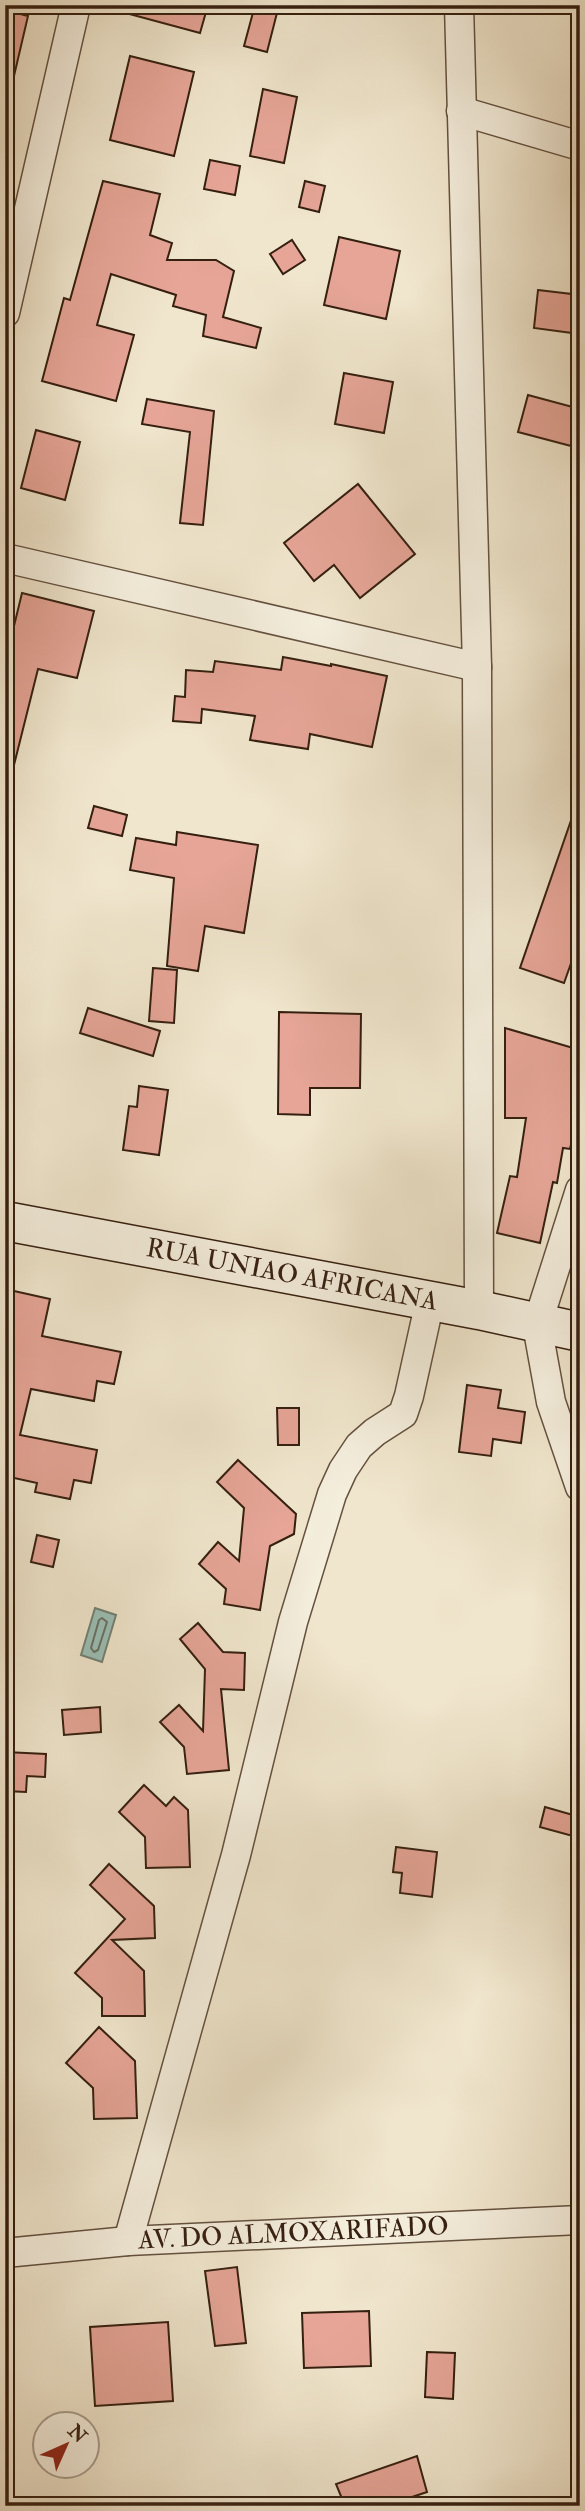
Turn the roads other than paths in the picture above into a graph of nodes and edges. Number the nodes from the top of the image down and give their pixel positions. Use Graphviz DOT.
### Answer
graph roads {
  1 [pos="76,5"];
  2 [pos="459,5"];
  3 [pos="461,111"];
  4 [pos="580,146"];
  5 [pos="5,313"];
  6 [pos="5,558"];
  7 [pos="478,667"];
  8 [pos="580,1190"];
  9 [pos="5,1221"];
  10 [pos="430,1301"];
  11 [pos="479,1310"];
  12 [pos="537,1325"];
  13 [pos="580,1332"];
  14 [pos="580,1487"];
  15 [pos="580,2220"];
  16 [pos="128,2241"];
  17 [pos="5,2253"];
  1 -- 5 [label="street"];
  2 -- 3 [label="street"];
  3 -- 4 [label="street"];
  3 -- 7 [label="street"];
  6 -- 7 [label="street"];
  7 -- 11 [label="street"];
  8 -- 12 [label="street"];
  9 -- 10 [label="main road, RUA UNIAO AFRICANA"];
  10 -- 11 [label="main road, RUA UNIAO AFRICANA"];
  10 -- 16 [label="street"];
  11 -- 12 [label="main road, RUA UNIAO AFRICANA"];
  12 -- 13 [label="main road, RUA UNIAO AFRICANA"];
  12 -- 14 [label="street"];
  15 -- 16 [label="street, AV. DO ALMOXARIFADO"];
  16 -- 17 [label="street, AV. DO ALMOXARIFADO"];
}
